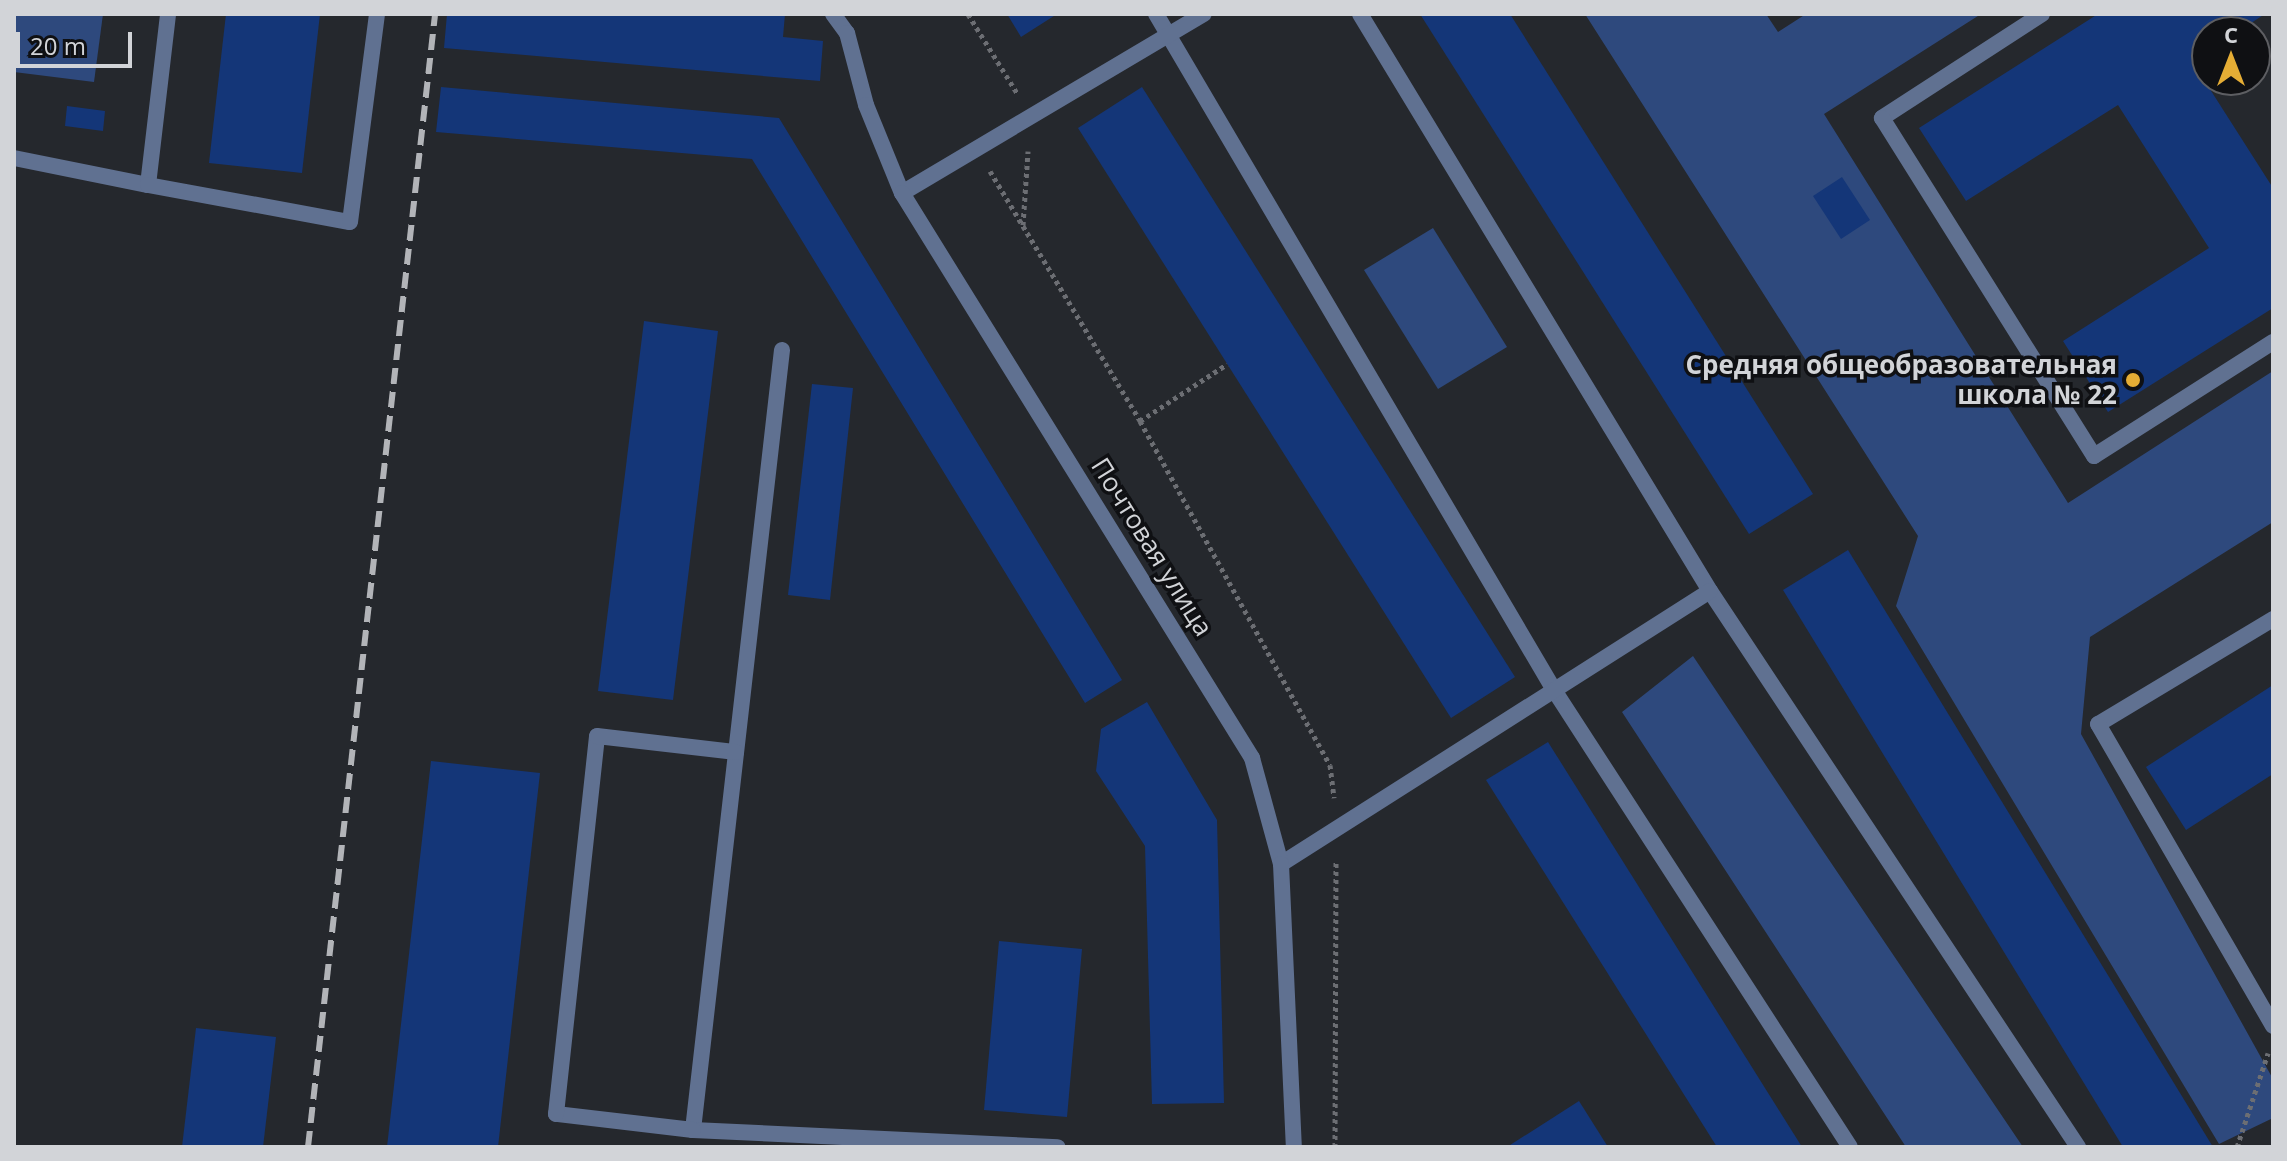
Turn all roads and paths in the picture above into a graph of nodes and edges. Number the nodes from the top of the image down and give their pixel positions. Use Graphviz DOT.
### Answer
graph roads {
  1 [pos="168,14"];
  2 [pos="377,14"];
  3 [pos="833,14"];
  4 [pos="1156,14"];
  5 [pos="1204,14"];
  6 [pos="1360,14"];
  7 [pos="2042,14"];
  8 [pos="1166,32"];
  9 [pos="976,146"];
  10 [pos="14,158"];
  11 [pos="148,185"];
  12 [pos="902,193"];
  13 [pos="2273,342"];
  14 [pos="782,350"];
  15 [pos="1227,364"];
  16 [pos="1140,421"];
  17 [pos="1710,591"];
  18 [pos="2273,619"];
  19 [pos="1554,690"];
  20 [pos="736,752"];
  21 [pos="1337,828"];
  22 [pos="1281,864"];
  23 [pos="2273,1026"];
  24 [pos="2270,1046"];
  25 [pos="693,1130"];
  26 [pos="1058,1147"];
  27 [pos="1294,1147"];
  28 [pos="1335,1147"];
  29 [pos="1850,1147"];
  30 [pos="2078,1147"];
  31 [pos="2237,1147"];
  1 -- 11 [label="street"];
  2 -- 11 [label="street"];
  3 -- 12 [label="street, Почтовая улица"];
  4 -- 8 [label="street"];
  5 -- 8 [label="street"];
  6 -- 17 [label="street"];
  7 -- 13 [label="street"];
  8 -- 9 [label="street"];
  8 -- 19 [label="street"];
  9 -- 12 [label="street"];
  9 -- 16 [label="path"];
  10 -- 11 [label="street"];
  12 -- 22 [label="street, Почтовая улица"];
  14 -- 20 [label="street"];
  15 -- 16 [label="path"];
  16 -- 21 [label="path"];
  17 -- 19 [label="street"];
  17 -- 30 [label="street"];
  18 -- 23 [label="street"];
  19 -- 21 [label="street"];
  19 -- 29 [label="street"];
  20 -- 25 [label="street"];
  20 -- 25 [label="street"];
  21 -- 22 [label="street"];
  21 -- 28 [label="path"];
  22 -- 27 [label="street, Почтовая улица"];
  24 -- 31 [label="path"];
  25 -- 26 [label="street"];
}
